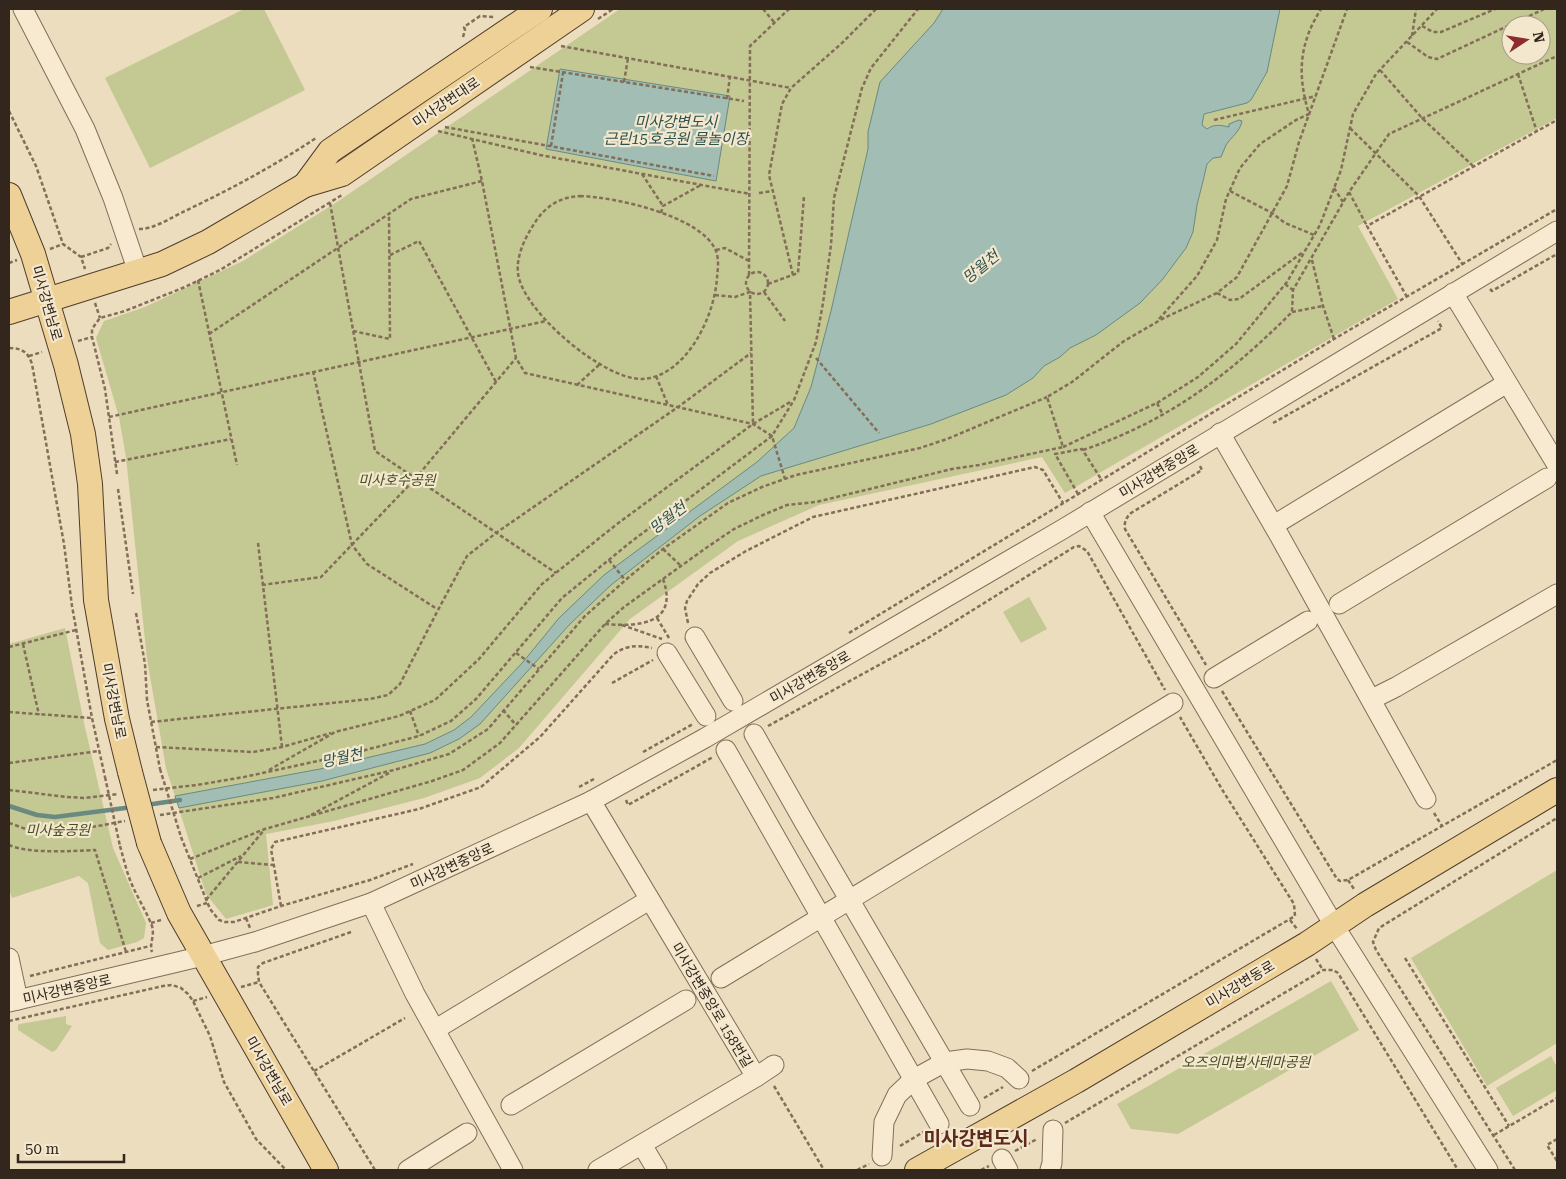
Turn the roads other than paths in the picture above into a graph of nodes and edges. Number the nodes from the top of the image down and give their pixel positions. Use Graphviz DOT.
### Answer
graph roads {
  1 [pos="23,9"];
  2 [pos="540,9"];
  3 [pos="582,9"];
  4 [pos="9,16"];
  5 [pos="305,185"];
  6 [pos="9,195"];
  7 [pos="1557,231"];
  8 [pos="138,272"];
  9 [pos="1452,294"];
  10 [pos="46,300"];
  11 [pos="9,312"];
  12 [pos="1507,383"];
  13 [pos="1220,433"];
  14 [pos="1552,471"];
  15 [pos="1090,512"];
  16 [pos="1274,525"];
  17 [pos="1557,594"];
  18 [pos="1339,604"];
  19 [pos="1308,621"];
  20 [pos="695,637"];
  21 [pos="668,645"];
  22 [pos="1214,678"];
  23 [pos="1372,699"];
  24 [pos="733,701"];
  25 [pos="1173,703"];
  26 [pos="706,716"];
  27 [pos="754,734"];
  28 [pos="726,750"];
  29 [pos="1557,790"];
  30 [pos="1426,799"];
  31 [pos="591,801"];
  32 [pos="650,900"];
  33 [pos="850,900"];
  34 [pos="371,903"];
  35 [pos="822,916"];
  36 [pos="1335,927"];
  37 [pos="203,956"];
  38 [pos="9,958"];
  39 [pos="721,978"];
  40 [pos="686,1000"];
  41 [pos="14,1001"];
  42 [pos="436,1029"];
  43 [pos="945,1062"];
  44 [pos="774,1065"];
  45 [pos="756,1077"];
  46 [pos="1019,1078"];
  47 [pos="914,1079"];
  48 [pos="511,1105"];
  49 [pos="970,1106"];
  50 [pos="939,1124"];
  51 [pos="1053,1130"];
  52 [pos="467,1133"];
  53 [pos="642,1145"];
  54 [pos="882,1156"];
  55 [pos="326,1170"];
  56 [pos="408,1170"];
  57 [pos="513,1170"];
  58 [pos="598,1170"];
  59 [pos="657,1170"];
  60 [pos="917,1170"];
  61 [pos="1050,1170"];
  62 [pos="1488,1170"];
  1 -- 4 [label="street"];
  1 -- 8 [label="street"];
  2 -- 5 [label="main road, 미사강변대로"];
  3 -- 5 [label="main road, 미사강변대로"];
  5 -- 8 [label="main road, 미사강변대로"];
  6 -- 10 [label="main road, 미사강변남로"];
  7 -- 9 [label="street, 미사강변중앙로"];
  8 -- 10 [label="main road, 미사강변대로"];
  9 -- 12 [label="street"];
  9 -- 13 [label="street, 미사강변중앙로"];
  10 -- 11 [label="main road, 미사강변대로"];
  10 -- 37 [label="main road, 미사강변남로, bridge"];
  12 -- 14 [label="street"];
  12 -- 16 [label="street"];
  13 -- 15 [label="street, 미사강변중앙로"];
  13 -- 16 [label="street"];
  14 -- 18 [label="street"];
  15 -- 31 [label="street, 미사강변중앙로"];
  15 -- 36 [label="street"];
  16 -- 23 [label="street"];
  17 -- 23 [label="street"];
  19 -- 22 [label="street"];
  20 -- 24 [label="street"];
  21 -- 26 [label="street"];
  23 -- 30 [label="street"];
  25 -- 33 [label="street"];
  27 -- 33 [label="street"];
  28 -- 35 [label="street"];
  29 -- 36 [label="main road, 미사강변동로"];
  31 -- 32 [label="street, 미사강변중앙로 158번길"];
  31 -- 34 [label="street, 미사강변중앙로"];
  32 -- 42 [label="street"];
  32 -- 45 [label="street, 미사강변중앙로 158번길"];
  33 -- 35 [label="street"];
  33 -- 43 [label="street"];
  34 -- 37 [label="street, 미사강변중앙로"];
  34 -- 42 [label="street"];
  35 -- 39 [label="street"];
  35 -- 47 [label="street"];
  36 -- 60 [label="main road, 미사강변동로"];
  36 -- 62 [label="street"];
  37 -- 41 [label="street, 미사강변중앙로"];
  37 -- 55 [label="main road, 미사강변남로"];
  38 -- 41 [label="street"];
  40 -- 48 [label="street"];
  42 -- 57 [label="street"];
  43 -- 46 [label="street"];
  43 -- 47 [label="street"];
  43 -- 49 [label="street"];
  44 -- 45 [label="street"];
  45 -- 53 [label="street, 미사강변중앙로 158번길"];
  47 -- 50 [label="street"];
  47 -- 54 [label="street"];
  51 -- 61 [label="street"];
  52 -- 56 [label="street"];
  53 -- 58 [label="street, 미사강변중앙로 158번길"];
  53 -- 59 [label="street"];
}
